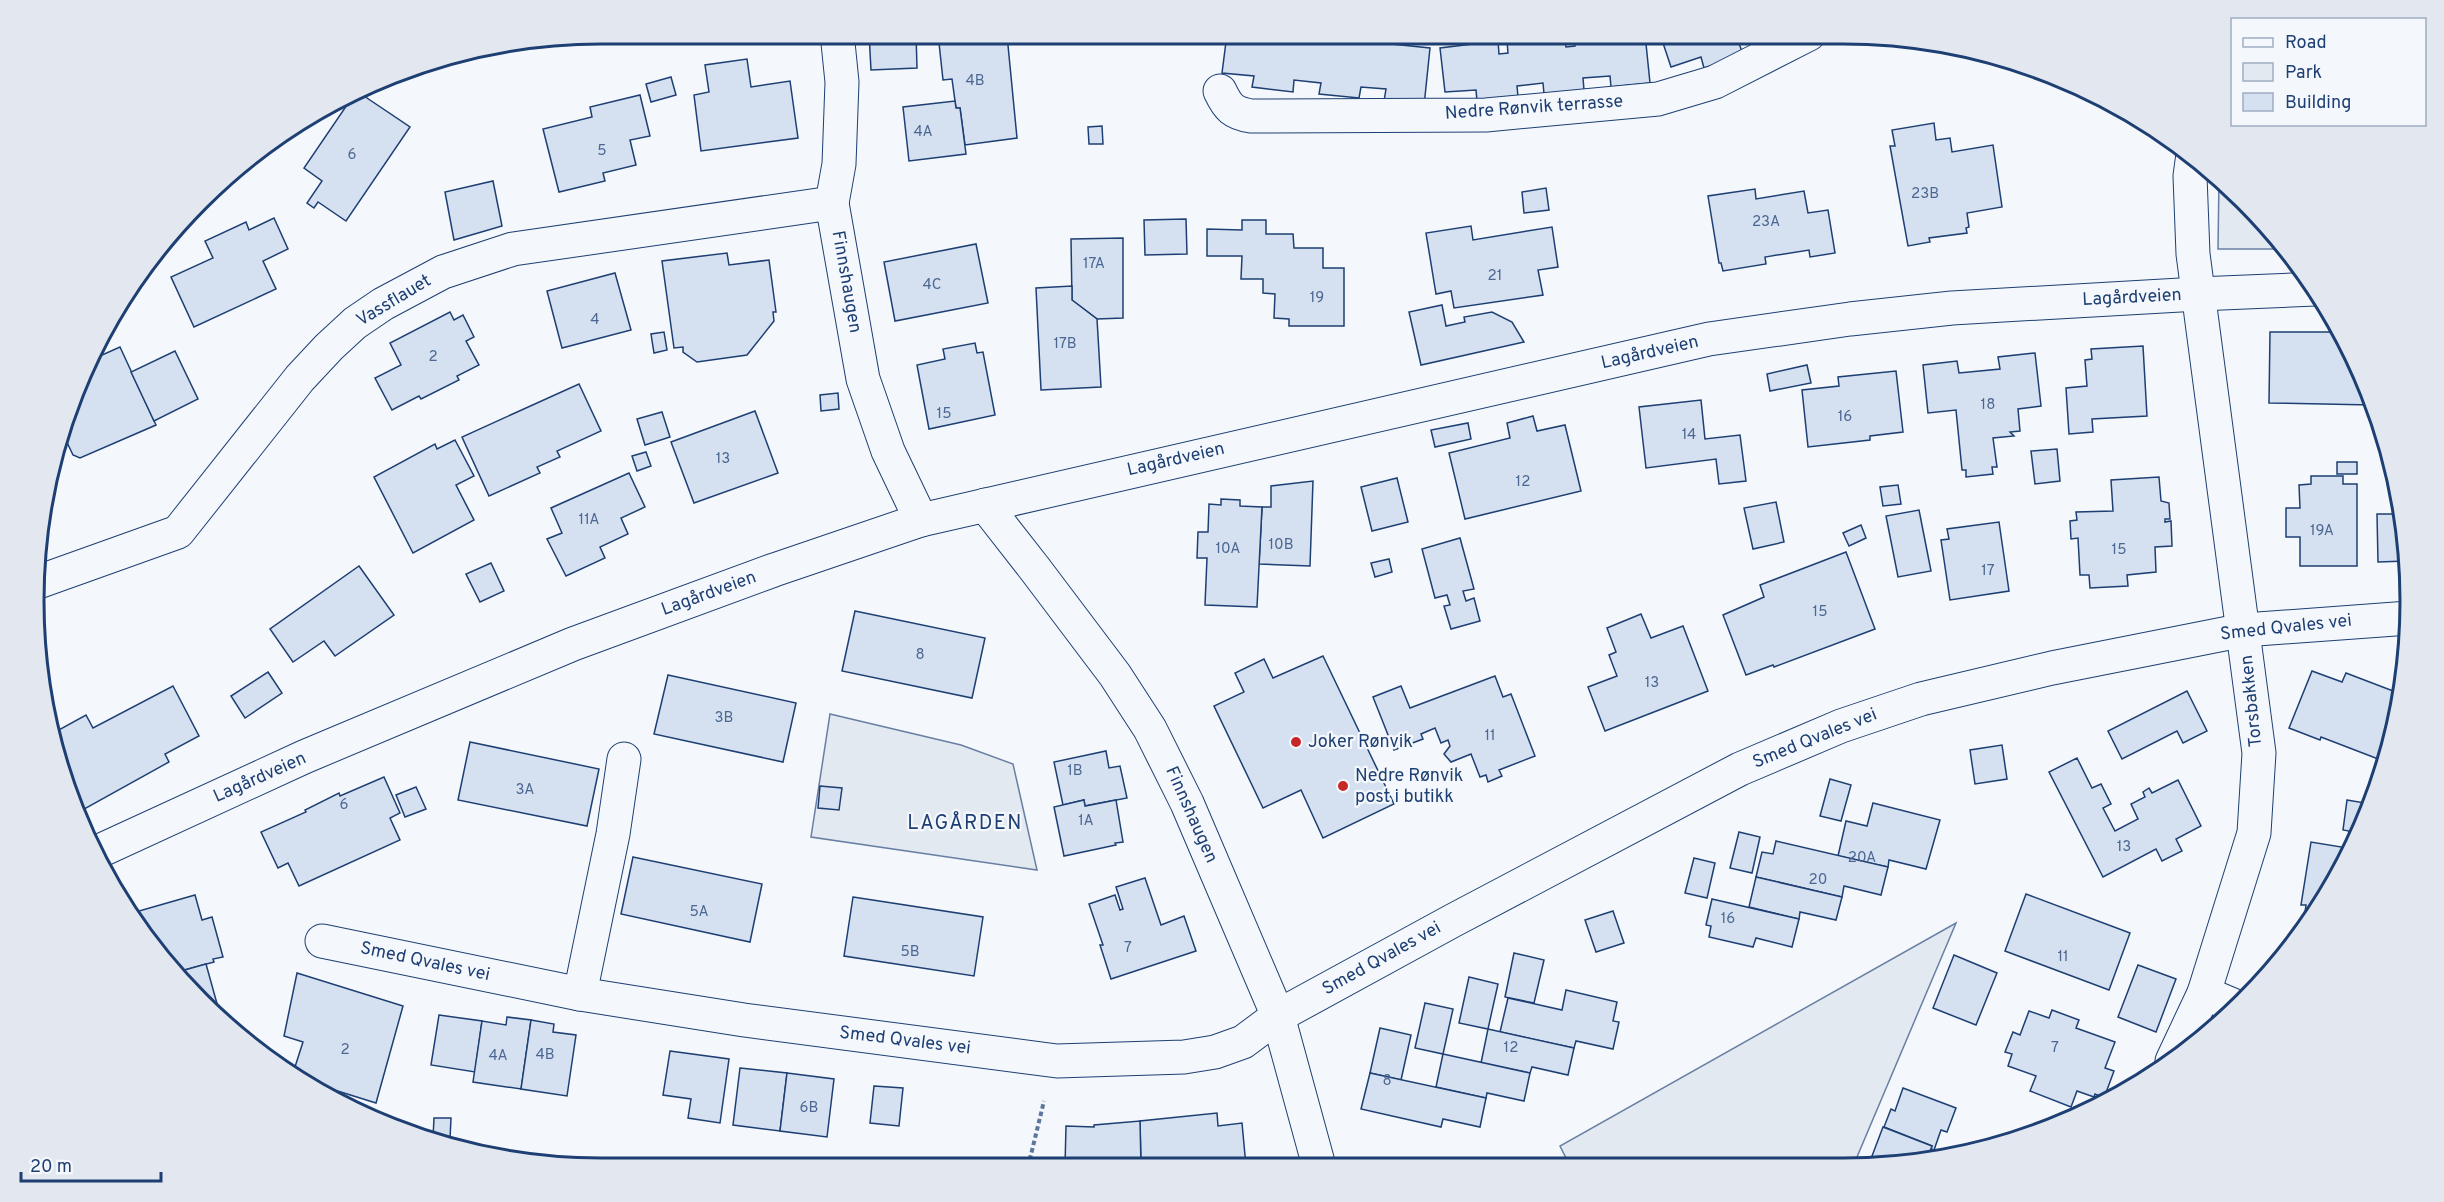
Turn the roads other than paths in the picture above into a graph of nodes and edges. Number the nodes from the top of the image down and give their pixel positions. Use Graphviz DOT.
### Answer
graph roads {
  1 [pos="838,44"];
  2 [pos="1789,44"];
  3 [pos="1220,91"];
  4 [pos="2191,166"];
  5 [pos="832,203"];
  6 [pos="2306,290"];
  7 [pos="2198,294"];
  8 [pos="985,505"];
  9 [pos="921,520"];
  10 [pos="46,579"];
  11 [pos="2400,619"];
  12 [pos="2244,630"];
  13 [pos="624,759"];
  14 [pos="102,850"];
  15 [pos="322,941"];
  16 [pos="2204,993"];
  17 [pos="580,994"];
  18 [pos="2228,1003"];
  19 [pos="1278,1016"];
  20 [pos="2180,1045"];
  21 [pos="1317,1158"];
  1 -- 5 [label="street, Finnshaugen"];
  2 -- 3 [label="street, Nedre Rønvik terrasse"];
  4 -- 7 [label="street, Torsbakken"];
  5 -- 9 [label="street, Finnshaugen"];
  5 -- 10 [label="street, Vassflauet"];
  6 -- 7 [label="street, Lagårdveien"];
  7 -- 8 [label="street, Lagårdveien"];
  7 -- 12 [label="street, Torsbakken"];
  8 -- 9 [label="street, Lagårdveien"];
  8 -- 19 [label="street, Finnshaugen"];
  9 -- 14 [label="street, Lagårdveien"];
  11 -- 12 [label="street, Smed Qvales vei"];
  12 -- 16 [label="street, Torsbakken"];
  12 -- 19 [label="street, Smed Qvales vei"];
  13 -- 17 [label="street"];
  15 -- 17 [label="street, Smed Qvales vei"];
  16 -- 18 [label="street"];
  16 -- 20 [label="street, Torsbakken"];
  17 -- 19 [label="street, Smed Qvales vei"];
  19 -- 21 [label="street, Finnshaugen"];
}
